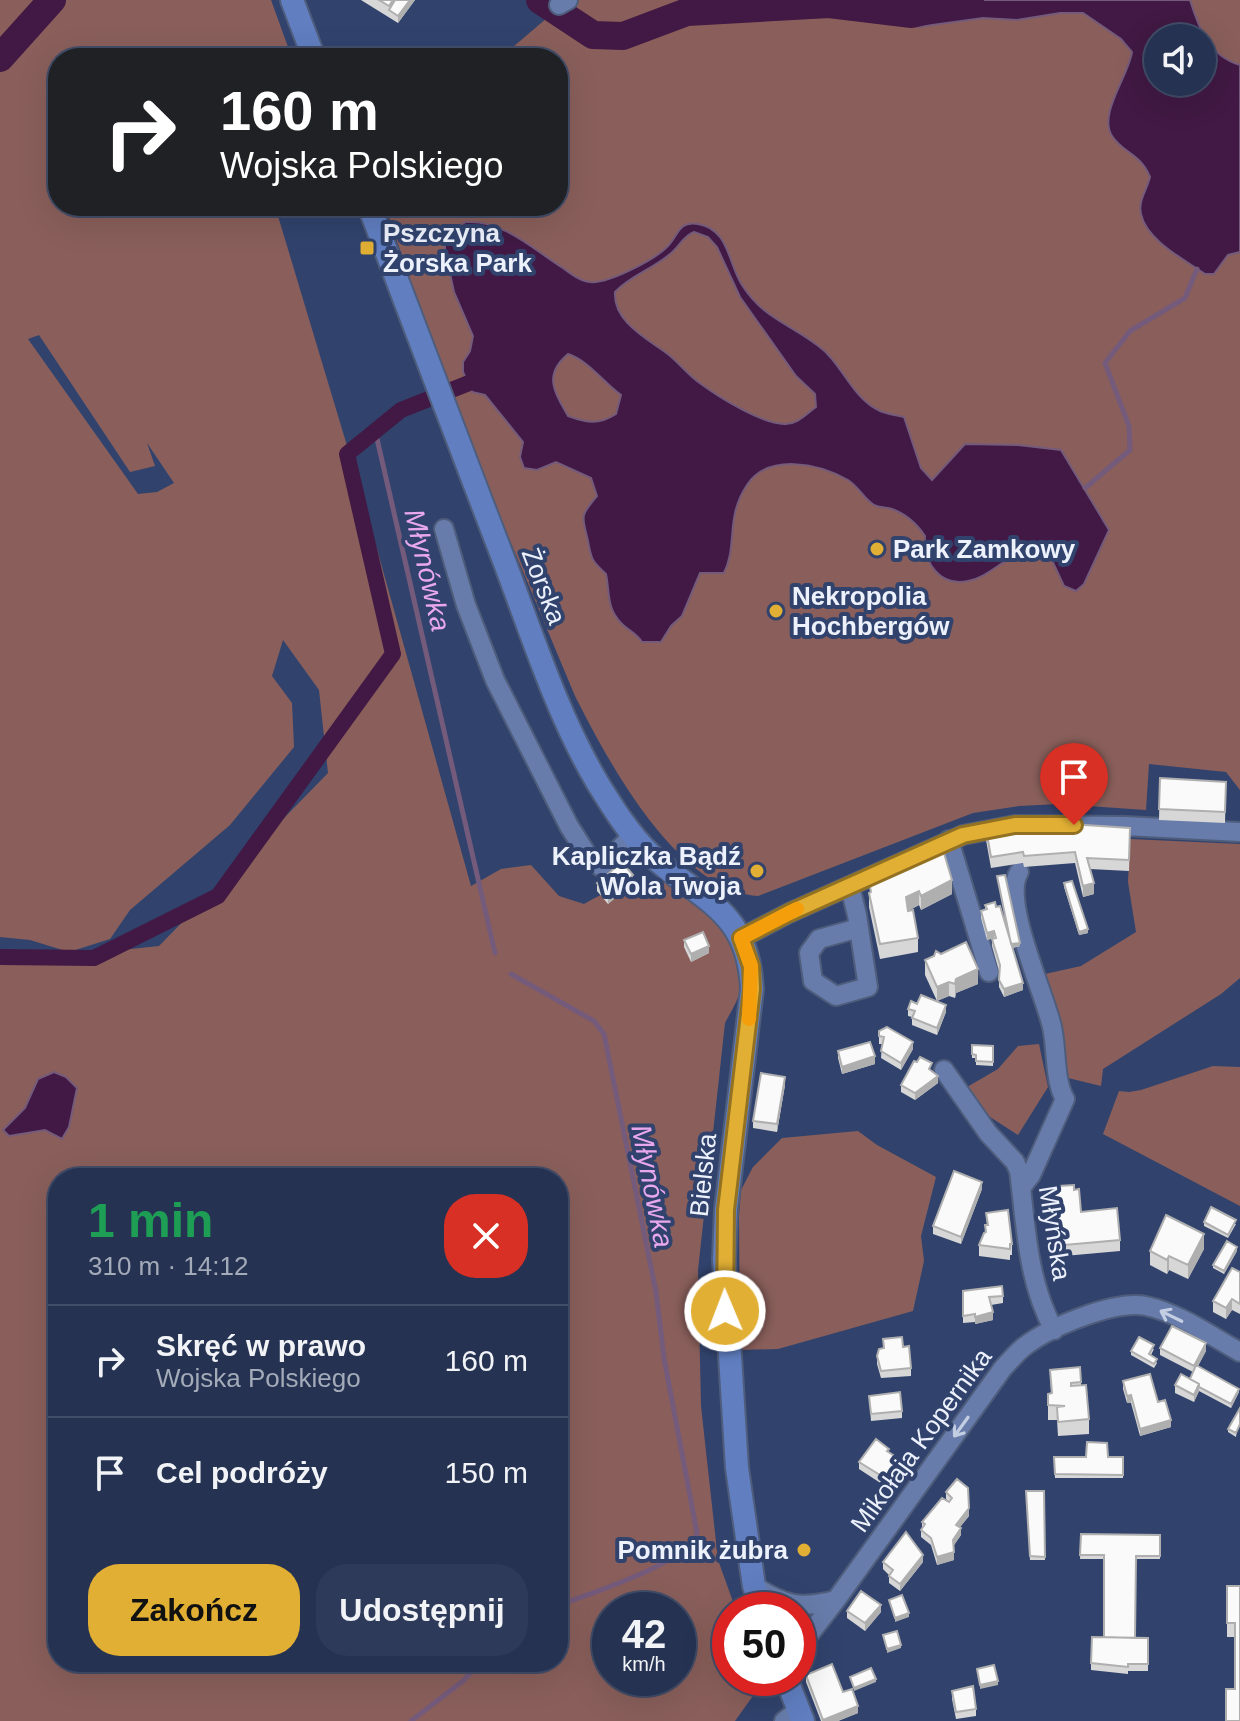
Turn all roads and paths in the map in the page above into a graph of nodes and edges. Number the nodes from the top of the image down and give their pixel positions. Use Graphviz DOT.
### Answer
graph roads {
  1 [pos="292,0"];
  2 [pos="310,48"];
  3 [pos="373,216"];
  4 [pos="444,529"];
  5 [pos="1240,832"];
  6 [pos="633,835"];
  7 [pos="949,840"];
  8 [pos="1019,872"];
  9 [pos="850,887"];
  10 [pos="859,928"];
  11 [pos="741,938"];
  12 [pos="989,972"];
  13 [pos="944,1070"];
  14 [pos="1021,1188"];
  15 [pos="1054,1330"];
  16 [pos="1240,1352"];
  17 [pos="754,1586"];
  18 [pos="756,1592"];
  19 [pos="836,1600"];
  20 [pos="816,1626"];
  21 [pos="790,1696"];
  22 [pos="795,1717"];
  1 -- 2 [label="main road"];
  3 -- 6 [label="main road, Żorska"];
  4 -- 6 [label="street"];
  5 -- 7 [label="street"];
  6 -- 11 [label="main road, Żorska"];
  7 -- 9 [label="street"];
  7 -- 12 [label="street"];
  8 -- 14 [label="street"];
  9 -- 10 [label="street"];
  9 -- 11 [label="street"];
  11 -- 17 [label="main road, Bielska"];
  13 -- 14 [label="street, Młyńska"];
  14 -- 15 [label="street, Młyńska"];
  16 -- 15 [label="street, Mikołaja Kopernika, one-way"];
  15 -- 19 [label="street, Mikołaja Kopernika, one-way"];
  17 -- 18 [label="main road, Bielska"];
  17 -- 19 [label="street"];
  19 -- 20 [label="street, Mikołaja Kopernika"];
  21 -- 22 [label="main road"];
}
